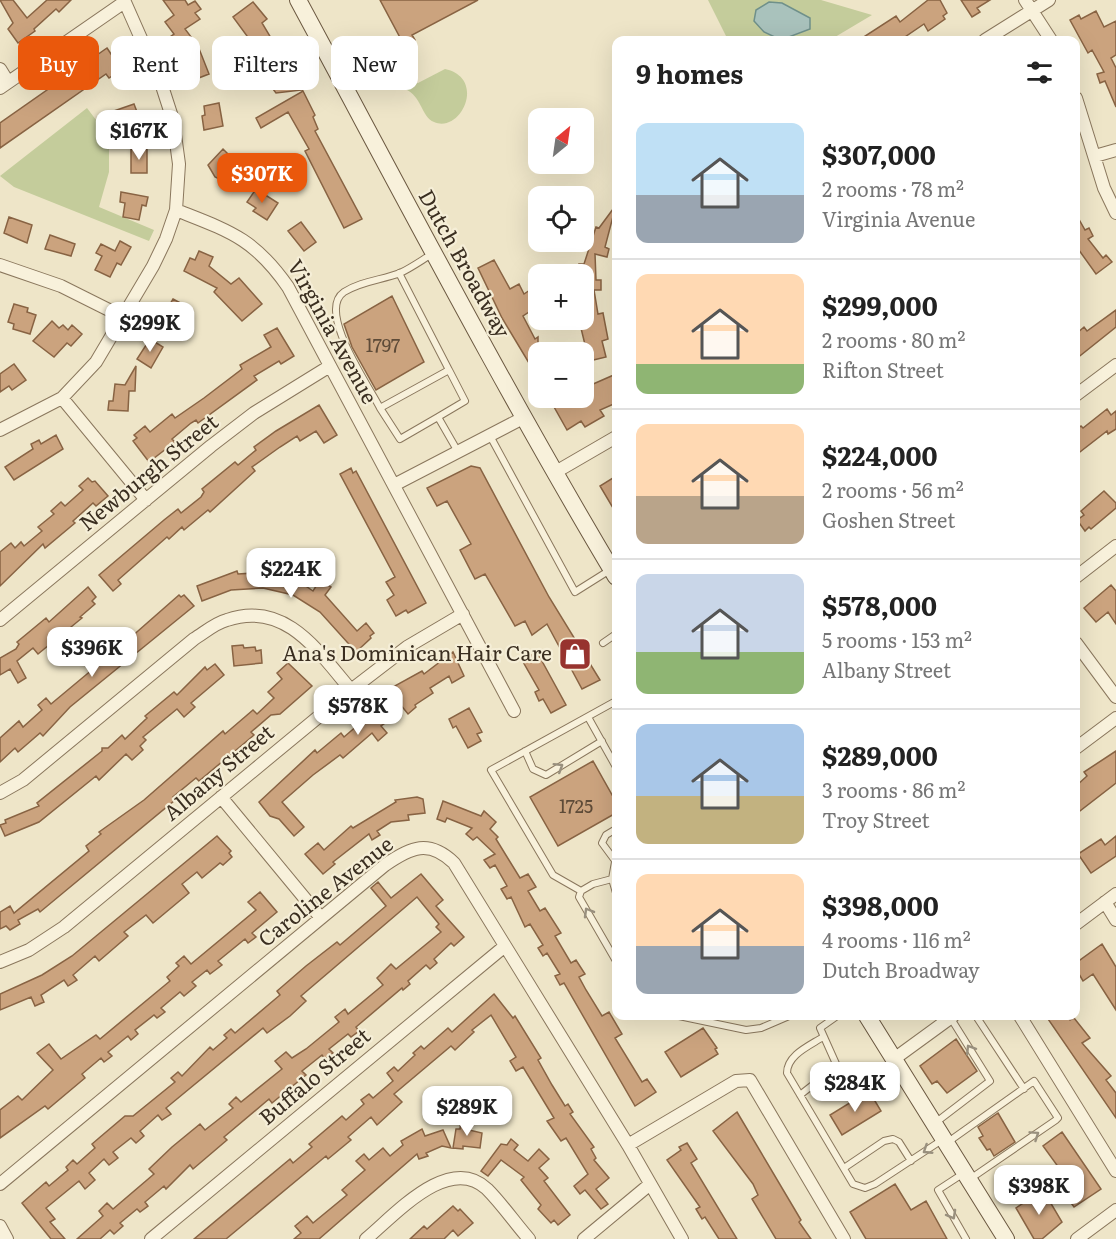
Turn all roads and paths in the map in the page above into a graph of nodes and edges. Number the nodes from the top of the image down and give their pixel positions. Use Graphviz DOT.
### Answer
graph roads {
  1 [pos="298,0"];
  2 [pos="1049,0"];
  3 [pos="123,1"];
  4 [pos="1029,5"];
  5 [pos="990,36"];
  6 [pos="1048,36"];
  7 [pos="0,69"];
  8 [pos="4,85"];
  9 [pos="1080,110"];
  10 [pos="1116,150"];
  11 [pos="1095,156"];
  12 [pos="176,210"];
  13 [pos="1116,213"];
  14 [pos="432,254"];
  15 [pos="0,265"];
  16 [pos="399,273"];
  17 [pos="123,317"];
  18 [pos="1116,365"];
  19 [pos="330,366"];
  20 [pos="449,370"];
  21 [pos="1080,392"];
  22 [pos="62,398"];
  23 [pos="380,408"];
  24 [pos="438,417"];
  25 [pos="523,418"];
  26 [pos="0,430"];
  27 [pos="488,434"];
  28 [pos="612,439"];
  29 [pos="458,450"];
  30 [pos="554,473"];
  31 [pos="394,484"];
  32 [pos="146,500"];
  33 [pos="1116,546"];
  34 [pos="612,570"];
  35 [pos="612,574"];
  36 [pos="1080,574"];
  37 [pos="463,614"];
  38 [pos="0,620"];
  39 [pos="612,636"];
  40 [pos="603,642"];
  41 [pos="1080,648"];
  42 [pos="351,690"];
  43 [pos="1116,697"];
  44 [pos="612,703"];
  45 [pos="514,711"];
  46 [pos="588,717"];
  47 [pos="1116,718"];
  48 [pos="602,741"];
  49 [pos="1080,745"];
  50 [pos="525,751"];
  51 [pos="612,760"];
  52 [pos="0,793"];
  53 [pos="221,797"];
  54 [pos="612,831"];
  55 [pos="612,857"];
  56 [pos="612,879"];
  57 [pos="581,891"];
  58 [pos="1116,894"];
  59 [pos="1105,902"];
  60 [pos="321,918"];
  61 [pos="1116,920"];
  62 [pos="1080,921"];
  63 [pos="505,946"];
  64 [pos="612,954"];
  65 [pos="0,962"];
  66 [pos="699,1020"];
  67 [pos="780,1020"];
  68 [pos="832,1020"];
  69 [pos="870,1020"];
  70 [pos="946,1020"];
  71 [pos="953,1020"];
  72 [pos="979,1020"];
  73 [pos="1022,1020"];
  74 [pos="823,1037"];
  75 [pos="894,1059"];
  76 [pos="1024,1089"];
  77 [pos="800,1095"];
  78 [pos="934,1123"];
  79 [pos="945,1141"];
  80 [pos="628,1145"];
  81 [pos="911,1161"];
  82 [pos="844,1168"];
  83 [pos="1116,1171"];
  84 [pos="967,1176"];
  85 [pos="0,1184"];
  86 [pos="649,1185"];
  87 [pos="1116,1210"];
  88 [pos="0,1226"];
  89 [pos="7,1239"];
  90 [pos="151,1239"];
  91 [pos="366,1239"];
  92 [pos="529,1239"];
  93 [pos="584,1239"];
  94 [pos="681,1239"];
  95 [pos="844,1239"];
  96 [pos="966,1239"];
  97 [pos="1006,1239"];
  98 [pos="1077,1239"];
  1 -- 14 [label="main road, Dutch Broadway"];
  2 -- 4 [label="street"];
  3 -- 8 [label="street"];
  3 -- 12 [label="street"];
  4 -- 5 [label="street"];
  4 -- 6 [label="street"];
  7 -- 8 [label="street"];
  9 -- 11 [label="street"];
  10 -- 11 [label="street"];
  11 -- 13 [label="street"];
  12 -- 17 [label="street"];
  12 -- 19 [label="street, Virginia Avenue"];
  14 -- 16 [label="lane"];
  14 -- 25 [label="main road, Dutch Broadway"];
  15 -- 17 [label="street"];
  16 -- 20 [label="lane"];
  16 -- 23 [label="lane"];
  17 -- 22 [label="street"];
  18 -- 21 [label="street"];
  19 -- 31 [label="street, Virginia Avenue"];
  19 -- 32 [label="street, Newburgh Street"];
  20 -- 23 [label="lane"];
  20 -- 24 [label="lane"];
  22 -- 26 [label="street"];
  22 -- 32 [label="street"];
  23 -- 24 [label="lane"];
  24 -- 29 [label="lane"];
  25 -- 27 [label="street"];
  25 -- 30 [label="main road, Dutch Broadway"];
  27 -- 29 [label="street"];
  27 -- 35 [label="lane"];
  28 -- 30 [label="street"];
  29 -- 31 [label="street"];
  30 -- 34 [label="main road, Dutch Broadway"];
  31 -- 37 [label="street, Virginia Avenue"];
  32 -- 38 [label="street, Newburgh Street"];
  33 -- 36 [label="street"];
  37 -- 42 [label="street, Albany Street"];
  37 -- 45 [label="street, Virginia Avenue"];
  39 -- 40 [label="lane"];
  41 -- 43 [label="street"];
  42 -- 52 [label="street"];
  42 -- 53 [label="street, Albany Street"];
  44 -- 46 [label="lane"];
  46 -- 48 [label="lane"];
  46 -- 50 [label="lane"];
  47 -- 49 [label="street"];
  50 -- 48 [label="lane, one-way"];
  48 -- 51 [label="lane"];
  50 -- 57 [label="lane"];
  53 -- 60 [label="street"];
  53 -- 65 [label="street, Albany Street"];
  54 -- 55 [label="lane"];
  56 -- 57 [label="lane"];
  64 -- 57 [label="lane, one-way"];
  58 -- 59 [label="street"];
  59 -- 61 [label="street"];
  59 -- 62 [label="street"];
  60 -- 63 [label="street, Caroline Avenue"];
  60 -- 85 [label="street, Caroline Avenue"];
  63 -- 80 [label="street, Caroline Avenue"];
  63 -- 90 [label="street, Buffalo Street"];
  66 -- 67 [label="lane"];
  68 -- 74 [label="lane"];
  69 -- 75 [label="main road"];
  70 -- 75 [label="street"];
  78 -- 71 [label="lane, one-way"];
  72 -- 76 [label="lane"];
  73 -- 83 [label="street"];
  74 -- 77 [label="lane"];
  74 -- 77 [label="lane"];
  75 -- 78 [label="main road"];
  76 -- 79 [label="lane"];
  84 -- 76 [label="lane, one-way"];
  77 -- 82 [label="lane"];
  78 -- 79 [label="main road"];
  79 -- 81 [label="lane, one-way"];
  79 -- 84 [label="main road"];
  80 -- 86 [label="street, Caroline Avenue"];
  80 -- 95 [label="street"];
  81 -- 82 [label="lane"];
  81 -- 82 [label="lane"];
  84 -- 96 [label="lane, one-way"];
  84 -- 97 [label="main road"];
  86 -- 93 [label="street"];
  86 -- 94 [label="street, Caroline Avenue"];
  87 -- 98 [label="street"];
  88 -- 89 [label="street"];
  91 -- 92 [label="street"];
}
